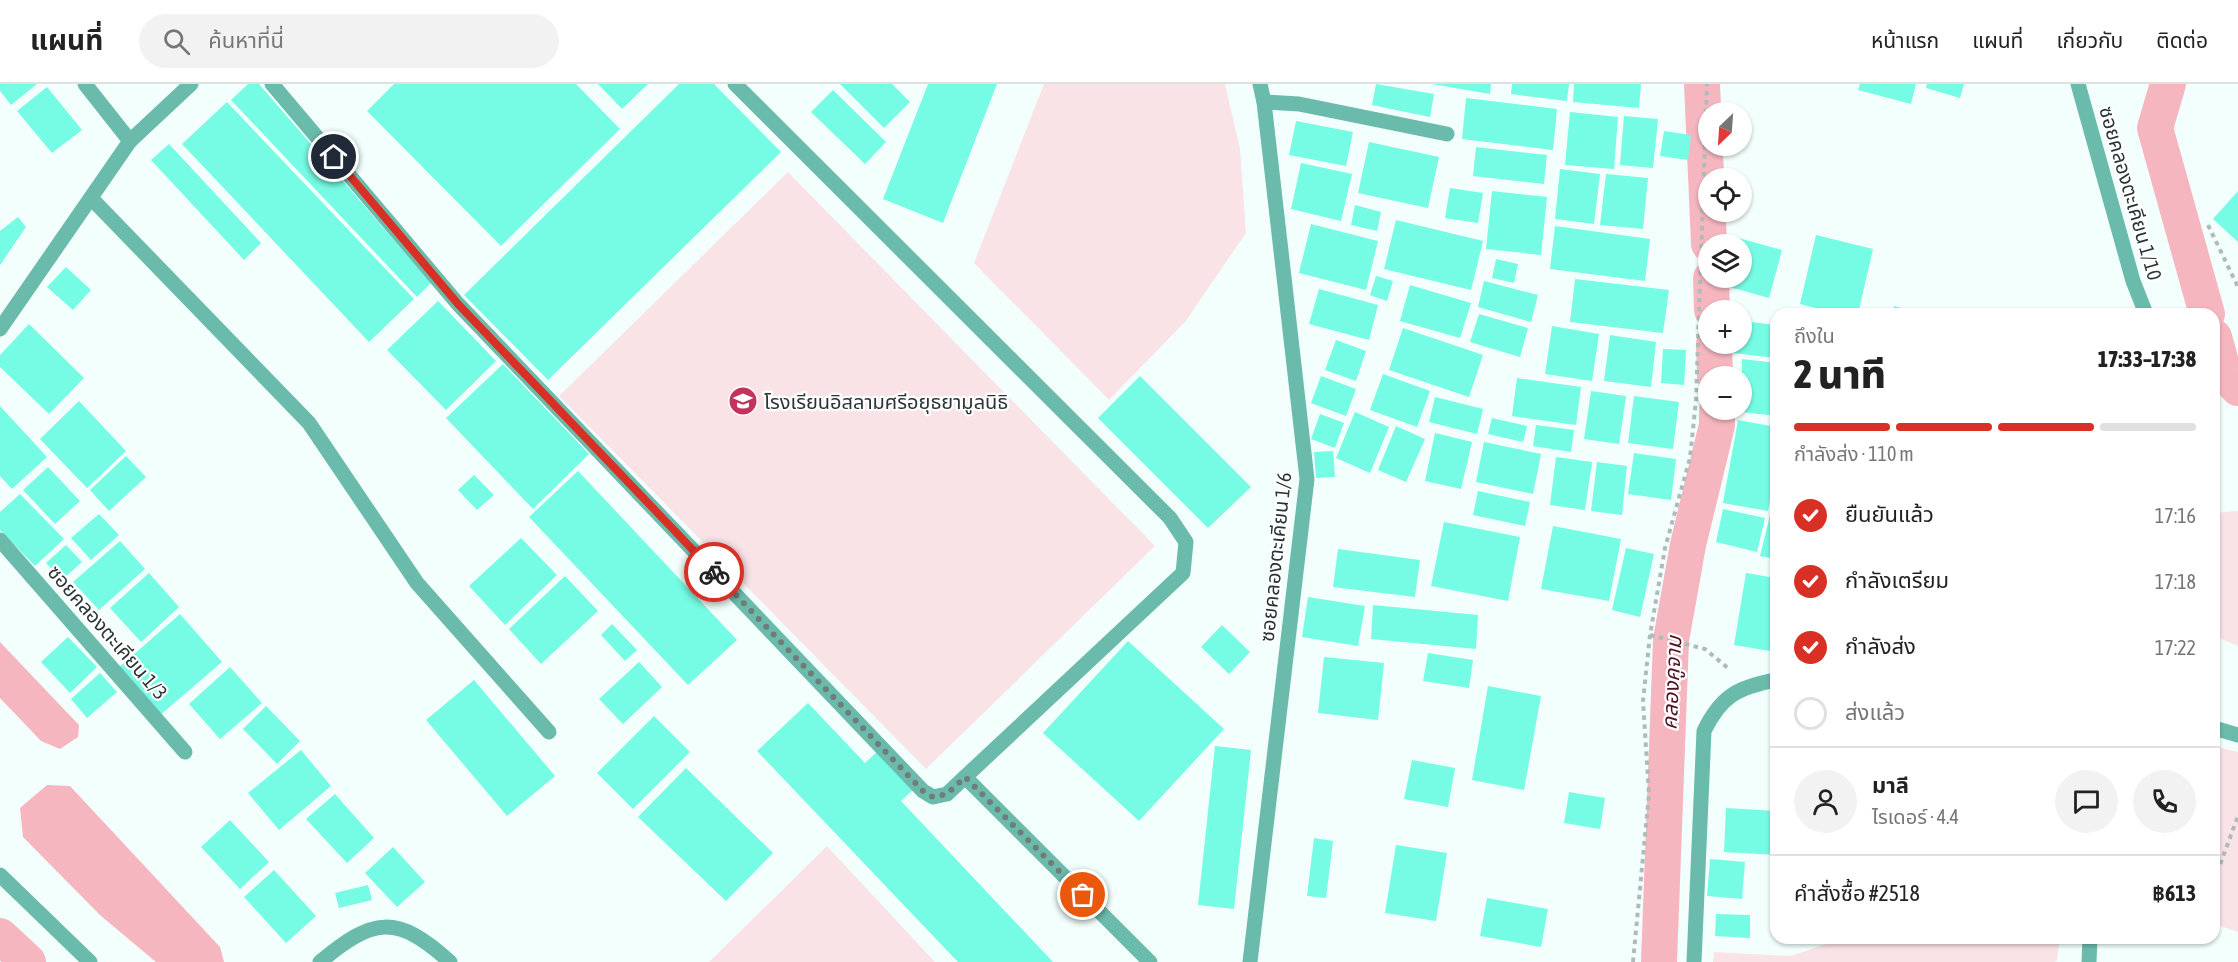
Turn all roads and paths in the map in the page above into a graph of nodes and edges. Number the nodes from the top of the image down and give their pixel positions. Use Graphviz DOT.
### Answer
graph roads {
  1 [pos="85,84"];
  2 [pos="191,84"];
  3 [pos="272,84"];
  4 [pos="735,84"];
  5 [pos="1260,84"];
  6 [pos="1707,84"];
  7 [pos="2078,84"];
  8 [pos="1264,102"];
  9 [pos="1447,134"];
  10 [pos="130,141"];
  11 [pos="91,198"];
  12 [pos="2208,225"];
  13 [pos="2238,287"];
  14 [pos="2144,308"];
  15 [pos="0,329"];
  16 [pos="0,540"];
  17 [pos="1650,635"];
  18 [pos="1705,649"];
  19 [pos="1770,681"];
  20 [pos="2220,730"];
  21 [pos="549,732"];
  22 [pos="2238,735"];
  23 [pos="184,752"];
  24 [pos="965,777"];
  25 [pos="2238,816"];
  26 [pos="2220,865"];
  27 [pos="0,875"];
  28 [pos="2090,944"];
  29 [pos="1254,961"];
  30 [pos="90,962"];
  31 [pos="320,962"];
  32 [pos="450,962"];
  33 [pos="1150,962"];
  34 [pos="1634,962"];
  35 [pos="1694,962"];
  36 [pos="2089,962"];
  1 -- 10 [label="street"];
  2 -- 10 [label="street"];
  3 -- 24 [label="street"];
  4 -- 24 [label="street"];
  5 -- 8 [label="street, ซอยคลองตะเคียน 1/6"];
  6 -- 17 [label="path"];
  7 -- 14 [label="street, ซอยคลองตะเคียน 1/10"];
  8 -- 9 [label="street"];
  8 -- 29 [label="street, ซอยคลองตะเคียน 1/6"];
  10 -- 11 [label="street"];
  11 -- 15 [label="street"];
  11 -- 21 [label="street"];
  12 -- 13 [label="path"];
  16 -- 23 [label="street, ซอยคลองตะเคียน 1/3"];
  17 -- 18 [label="path"];
  17 -- 34 [label="path"];
  19 -- 35 [label="street"];
  20 -- 22 [label="street"];
  24 -- 33 [label="street"];
  25 -- 26 [label="path"];
  27 -- 30 [label="street"];
  28 -- 36 [label="street"];
  31 -- 32 [label="street"];
}
